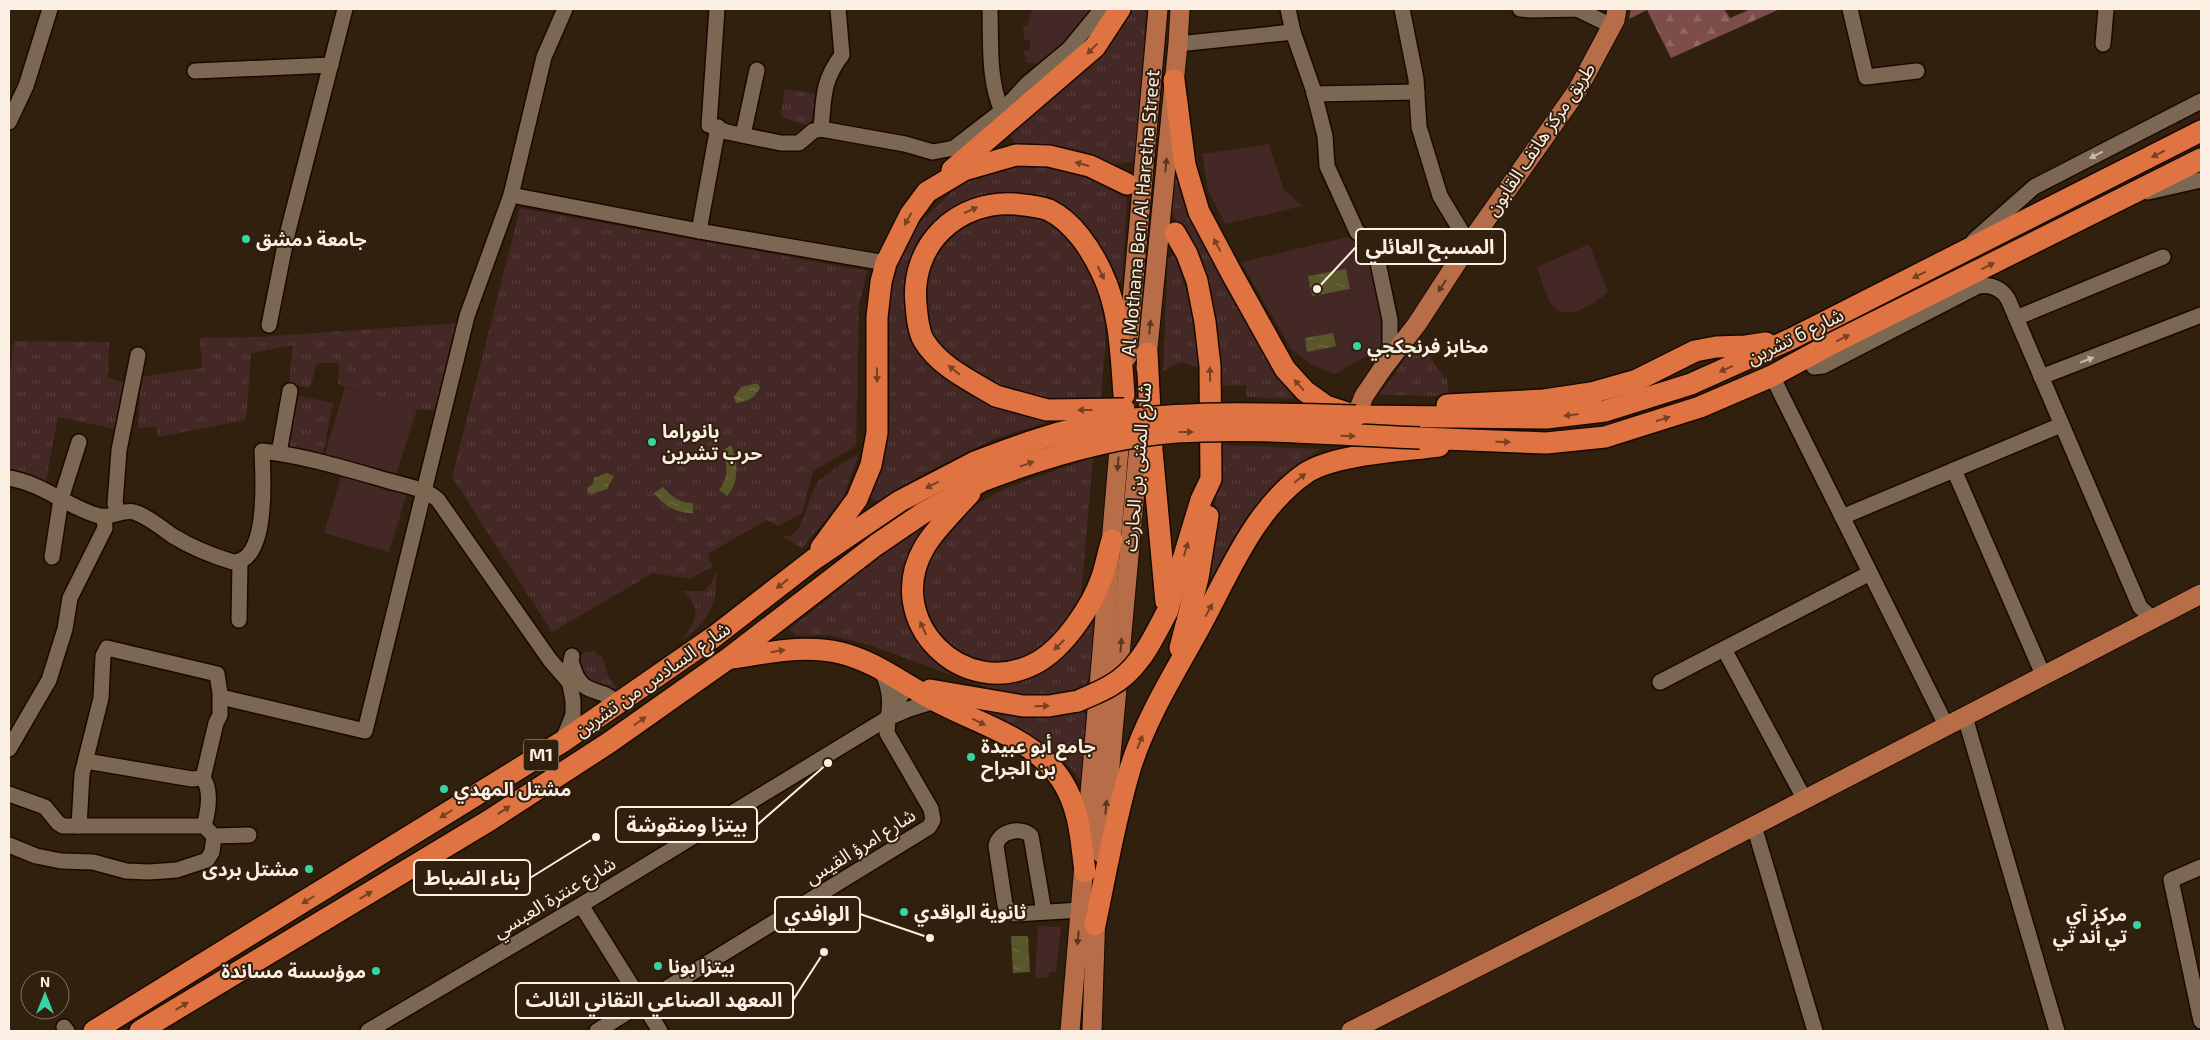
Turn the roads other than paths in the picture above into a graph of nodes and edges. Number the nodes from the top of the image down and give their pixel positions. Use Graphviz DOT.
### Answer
graph roads {
  1 [pos="50,9"];
  2 [pos="345,9"];
  3 [pos="565,9"];
  4 [pos="718,9"];
  5 [pos="838,9"];
  6 [pos="990,9"];
  7 [pos="1102,9"];
  8 [pos="1120,9"];
  9 [pos="1158,9"];
  10 [pos="1180,9"];
  11 [pos="1288,9"];
  12 [pos="1406,9"];
  13 [pos="1520,9"];
  14 [pos="1850,9"];
  15 [pos="2106,9"];
  16 [pos="1614,17"];
  17 [pos="1293,32"];
  18 [pos="1178,44"];
  19 [pos="2103,44"];
  20 [pos="331,65"];
  21 [pos="757,70"];
  22 [pos="195,71"];
  23 [pos="1917,71"];
  24 [pos="1174,80"];
  25 [pos="1417,92"];
  26 [pos="1314,94"];
  27 [pos="2201,101"];
  28 [pos="1002,112"];
  29 [pos="9,122"];
  30 [pos="718,127"];
  31 [pos="821,129"];
  32 [pos="2201,132"];
  33 [pos="743,135"];
  34 [pos="2201,159"];
  35 [pos="2201,180"];
  36 [pos="1127,184"];
  37 [pos="927,192"];
  38 [pos="511,195"];
  39 [pos="2122,198"];
  40 [pos="699,231"];
  41 [pos="1175,233"];
  42 [pos="1469,244"];
  43 [pos="2163,256"];
  44 [pos="1954,258"];
  45 [pos="886,263"];
  46 [pos="2201,315"];
  47 [pos="2016,318"];
  48 [pos="270,325"];
  49 [pos="1791,339"];
  50 [pos="1147,353"];
  51 [pos="138,355"];
  52 [pos="1807,357"];
  53 [pos="1383,368"];
  54 [pos="1772,376"];
  55 [pos="2041,377"];
  56 [pos="290,390"];
  57 [pos="1124,395"];
  58 [pos="1256,415"];
  59 [pos="1363,417"];
  60 [pos="2061,425"];
  61 [pos="1476,440"];
  62 [pos="79,442"];
  63 [pos="279,453"];
  64 [pos="1954,470"];
  65 [pos="978,472"];
  66 [pos="9,478"];
  67 [pos="1211,479"];
  68 [pos="424,491"];
  69 [pos="61,499"];
  70 [pos="119,512"];
  71 [pos="104,517"];
  72 [pos="1842,517"];
  73 [pos="1112,540"];
  74 [pos="52,557"];
  75 [pos="813,560"];
  76 [pos="240,562"];
  77 [pos="1870,573"];
  78 [pos="2198,599"];
  79 [pos="1167,612"];
  80 [pos="239,620"];
  81 [pos="2154,620"];
  82 [pos="1724,649"];
  83 [pos="729,658"];
  84 [pos="880,668"];
  85 [pos="1176,668"];
  86 [pos="2044,676"];
  87 [pos="570,682"];
  88 [pos="1660,682"];
  89 [pos="908,684"];
  90 [pos="221,697"];
  91 [pos="935,701"];
  92 [pos="617,703"];
  93 [pos="1965,717"];
  94 [pos="888,718"];
  95 [pos="1947,727"];
  96 [pos="562,742"];
  97 [pos="9,749"];
  98 [pos="86,761"];
  99 [pos="203,778"];
  100 [pos="9,794"];
  101 [pos="1805,800"];
  102 [pos="79,826"];
  103 [pos="1754,826"];
  104 [pos="209,831"];
  105 [pos="249,835"];
  106 [pos="9,845"];
  107 [pos="2201,867"];
  108 [pos="1084,872"];
  109 [pos="581,905"];
  110 [pos="1044,912"];
  111 [pos="1088,918"];
  112 [pos="643,1004"];
  113 [pos="2201,1021"];
  114 [pos="94,1031"];
  115 [pos="140,1031"];
  116 [pos="368,1031"];
  117 [pos="597,1031"];
  118 [pos="660,1031"];
  119 [pos="1070,1031"];
  120 [pos="1092,1031"];
  121 [pos="1350,1031"];
  122 [pos="1815,1031"];
  123 [pos="2057,1031"];
  1 -- 29 [label="street"];
  2 -- 20 [label="street"];
  3 -- 38 [label="street"];
  4 -- 30 [label="street"];
  5 -- 31 [label="street"];
  6 -- 28 [label="street"];
  7 -- 28 [label="street"];
  8 -- 37 [label="highway, one-way"];
  9 -- 57 [label="main road, Al Mothana Ben Al Haretha Street"];
  10 -- 18 [label="main road, شارع المثنى بن الحارث"];
  11 -- 17 [label="street"];
  12 -- 25 [label="street"];
  13 -- 16 [label="street"];
  14 -- 23 [label="street"];
  15 -- 19 [label="street"];
  16 -- 42 [label="main road, طريق مركز هاتف القابون"];
  17 -- 18 [label="street"];
  17 -- 26 [label="street"];
  18 -- 24 [label="main road, شارع المثنى بن الحارث"];
  20 -- 22 [label="street"];
  20 -- 48 [label="street"];
  21 -- 33 [label="street"];
  50 -- 24 [label="main road, شارع المثنى بن الحارث, one-way"];
  59 -- 24 [label="highway, one-way"];
  25 -- 26 [label="street"];
  25 -- 42 [label="street"];
  26 -- 53 [label="street"];
  27 -- 44 [label="street, one-way"];
  28 -- 31 [label="street"];
  30 -- 33 [label="street"];
  30 -- 40 [label="street"];
  31 -- 33 [label="street"];
  32 -- 44 [label="highway, شارع 6 تشرين, one-way"];
  34 -- 39 [label="highway, شارع 6 تشرين"];
  35 -- 39 [label="street"];
  36 -- 37 [label="highway, one-way"];
  37 -- 45 [label="highway, one-way"];
  38 -- 40 [label="street"];
  38 -- 68 [label="street"];
  52 -- 39 [label="highway, شارع 6 تشرين, one-way"];
  40 -- 45 [label="street"];
  67 -- 41 [label="highway, one-way"];
  42 -- 53 [label="main road, طريق مركز هاتف القابون, one-way"];
  43 -- 47 [label="street"];
  44 -- 49 [label="highway, شارع 6 تشرين, one-way"];
  45 -- 75 [label="highway, one-way"];
  55 -- 46 [label="street, one-way"];
  47 -- 52 [label="street"];
  47 -- 55 [label="street"];
  49 -- 59 [label="highway"];
  49 -- 59 [label="highway, شارع 6 تشرين, one-way"];
  50 -- 79 [label="highway"];
  111 -- 50 [label="main road, شارع المثنى بن الحارث, one-way"];
  51 -- 70 [label="street"];
  52 -- 54 [label="highway, شارع 6 تشرين"];
  53 -- 59 [label="main road, طريق مركز هاتف القابون"];
  61 -- 54 [label="highway, شارع 6 تشرين, one-way"];
  54 -- 72 [label="street"];
  55 -- 60 [label="street"];
  56 -- 63 [label="street"];
  58 -- 57 [label="highway, one-way, bridge"];
  57 -- 73 [label="main road, Al Mothana Ben Al Haretha Street, one-way"];
  58 -- 59 [label="highway, bridge"];
  58 -- 65 [label="highway, bridge"];
  60 -- 64 [label="street"];
  60 -- 81 [label="street"];
  65 -- 61 [label="highway, شارع 6 تشرين, one-way, bridge"];
  85 -- 61 [label="highway, one-way"];
  62 -- 69 [label="street"];
  63 -- 68 [label="street"];
  63 -- 76 [label="street"];
  64 -- 72 [label="street"];
  64 -- 86 [label="street"];
  73 -- 65 [label="highway, one-way"];
  65 -- 75 [label="highway, شارع السادس من تشرين / M1, one-way"];
  65 -- 83 [label="highway, شارع السادس من تشرين / M1"];
  66 -- 69 [label="street"];
  79 -- 67 [label="highway, one-way"];
  67 -- 85 [label="highway"];
  68 -- 87 [label="street"];
  68 -- 90 [label="street"];
  69 -- 71 [label="street"];
  69 -- 74 [label="street"];
  70 -- 71 [label="street"];
  70 -- 76 [label="street"];
  71 -- 97 [label="street"];
  72 -- 77 [label="street"];
  73 -- 108 [label="main road, Al Mothana Ben Al Haretha Street"];
  75 -- 92 [label="highway, شارع السادس من تشرين / M1, one-way"];
  76 -- 80 [label="street"];
  77 -- 82 [label="street"];
  77 -- 95 [label="street"];
  78 -- 81 [label="main road"];
  89 -- 79 [label="highway, one-way, bridge"];
  81 -- 86 [label="main road"];
  82 -- 88 [label="street"];
  82 -- 101 [label="street"];
  83 -- 84 [label="highway, one-way"];
  115 -- 83 [label="highway, شارع السادس من تشرين / M1, one-way"];
  84 -- 89 [label="highway"];
  84 -- 94 [label="street"];
  111 -- 85 [label="highway, one-way"];
  86 -- 93 [label="main road"];
  87 -- 92 [label="street"];
  87 -- 96 [label="street"];
  89 -- 91 [label="highway"];
  89 -- 94 [label="street"];
  90 -- 98 [label="street"];
  90 -- 99 [label="street"];
  91 -- 94 [label="street, شارع عنترة العبسي"];
  91 -- 108 [label="highway, one-way"];
  92 -- 96 [label="highway, شارع السادس من تشرين / M1"];
  93 -- 95 [label="main road"];
  93 -- 123 [label="street"];
  94 -- 109 [label="street, شارع عنترة العبسي"];
  94 -- 112 [label="street, شارع امرؤ القيس"];
  95 -- 101 [label="main road"];
  96 -- 114 [label="highway, شارع السادس من تشرين / M1, one-way"];
  98 -- 99 [label="street"];
  98 -- 102 [label="street"];
  99 -- 104 [label="street"];
  100 -- 102 [label="street"];
  101 -- 103 [label="main road"];
  102 -- 104 [label="street"];
  103 -- 121 [label="main road"];
  103 -- 122 [label="street"];
  104 -- 105 [label="street"];
  104 -- 106 [label="street"];
  107 -- 113 [label="street"];
  108 -- 111 [label="main road, Al Mothana Ben Al Haretha Street"];
  109 -- 112 [label="street"];
  109 -- 116 [label="street, شارع عنترة العبسي"];
  110 -- 110 [label="street"];
  110 -- 111 [label="street"];
  111 -- 119 [label="main road, one-way"];
  111 -- 120 [label="main road"];
  112 -- 117 [label="street, شارع امرؤ القيس"];
  112 -- 118 [label="street"];
}
